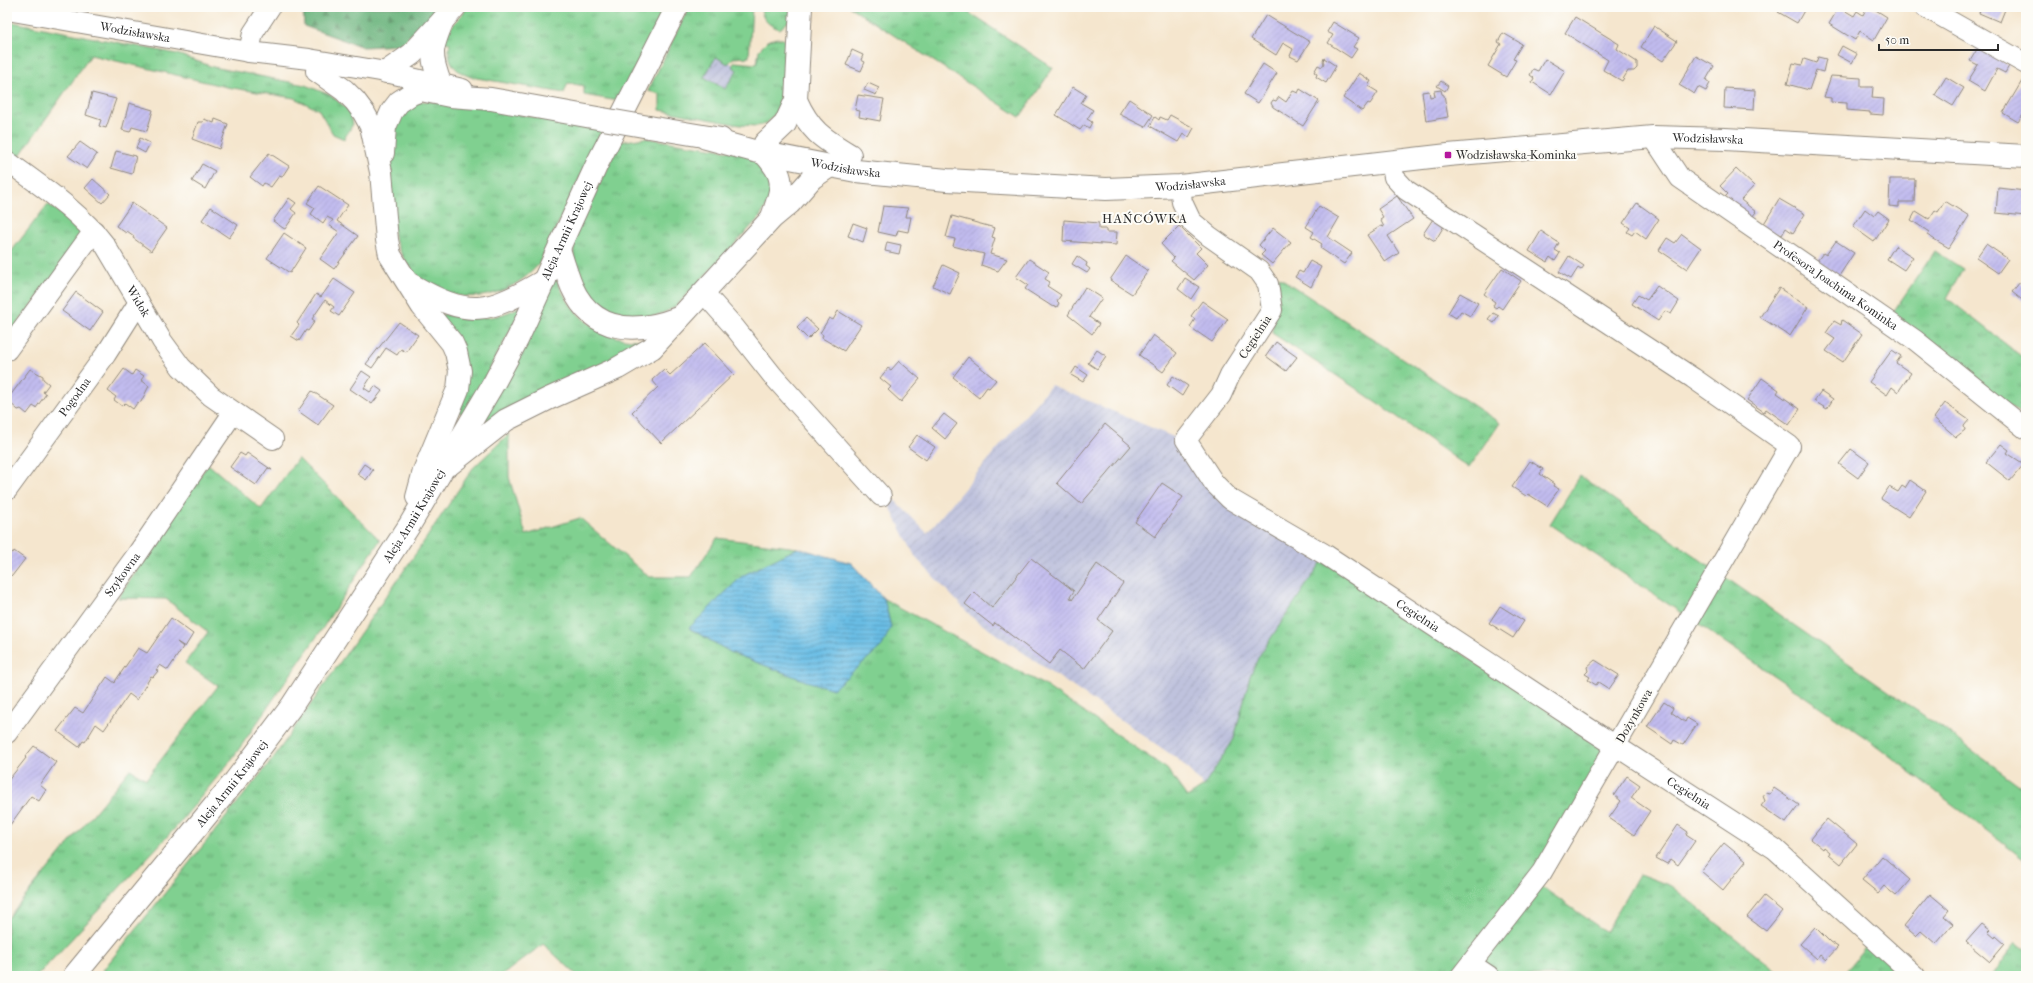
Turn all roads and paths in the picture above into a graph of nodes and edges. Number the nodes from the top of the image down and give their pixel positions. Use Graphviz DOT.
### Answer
graph roads {
  1 [pos="270,7"];
  2 [pos="677,7"];
  3 [pos="801,7"];
  4 [pos="1925,7"];
  5 [pos="7,10"];
  6 [pos="449,14"];
  7 [pos="256,53"];
  8 [pos="2026,64"];
  9 [pos="317,71"];
  10 [pos="386,72"];
  11 [pos="431,87"];
  12 [pos="796,100"];
  13 [pos="1653,137"];
  14 [pos="764,148"];
  15 [pos="850,155"];
  16 [pos="2026,156"];
  17 [pos="7,161"];
  18 [pos="1392,162"];
  19 [pos="830,166"];
  20 [pos="381,172"];
  21 [pos="989,181"];
  22 [pos="1180,186"];
  23 [pos="772,218"];
  24 [pos="94,231"];
  25 [pos="559,249"];
  26 [pos="545,280"];
  27 [pos="410,284"];
  28 [pos="703,292"];
  29 [pos="139,302"];
  30 [pos="679,318"];
  31 [pos="7,350"];
  32 [pos="233,413"];
  33 [pos="2026,429"];
  34 [pos="272,439"];
  35 [pos="444,468"];
  36 [pos="7,490"];
  37 [pos="881,496"];
  38 [pos="408,526"];
  39 [pos="7,733"];
  40 [pos="1616,746"];
  41 [pos="1466,970"];
  42 [pos="74,976"];
  43 [pos="1489,976"];
  44 [pos="1915,976"];
  1 -- 7 [label="street"];
  2 -- 25 [label="main road, Aleja Armii Krajowej"];
  3 -- 12 [label="main road"];
  4 -- 8 [label="street"];
  5 -- 7 [label="street, Wodzisławska"];
  6 -- 10 [label="main road"];
  6 -- 11 [label="main road"];
  7 -- 9 [label="street, Wodzisławska"];
  7 -- 10 [label="street, Wodzisławska"];
  9 -- 11 [label="street, Wodzisławska"];
  9 -- 20 [label="main road"];
  10 -- 11 [label="street, Wodzisławska"];
  11 -- 14 [label="main road, Wodzisławska, bridge"];
  11 -- 20 [label="main road"];
  12 -- 14 [label="main road"];
  12 -- 15 [label="main road"];
  13 -- 16 [label="main road, Wodzisławska"];
  13 -- 18 [label="main road, Wodzisławska"];
  13 -- 33 [label="street, Profesora Joachima Kominka"];
  14 -- 15 [label="main road, Wodzisławska"];
  14 -- 19 [label="main road, Wodzisławska"];
  14 -- 23 [label="main road"];
  15 -- 21 [label="main road, Wodzisławska"];
  17 -- 24 [label="street, Widok"];
  18 -- 22 [label="main road, Wodzisławska"];
  18 -- 40 [label="street, Dożynkowa"];
  19 -- 21 [label="main road, Wodzisławska"];
  19 -- 23 [label="main road"];
  20 -- 27 [label="main road"];
  21 -- 22 [label="main road, Wodzisławska"];
  22 -- 40 [label="street, Cegielnia"];
  23 -- 28 [label="main road"];
  24 -- 29 [label="street, Widok"];
  24 -- 31 [label="street"];
  25 -- 26 [label="main road, Aleja Armii Krajowej"];
  25 -- 30 [label="main road"];
  26 -- 27 [label="main road"];
  26 -- 35 [label="main road, Aleja Armii Krajowej"];
  27 -- 38 [label="main road"];
  28 -- 30 [label="main road"];
  28 -- 37 [label="street"];
  29 -- 32 [label="street, Widok"];
  29 -- 36 [label="street, Pogodna"];
  30 -- 35 [label="main road"];
  32 -- 34 [label="street, Widok"];
  32 -- 39 [label="street, Szykowna"];
  35 -- 38 [label="main road, Aleja Armii Krajowej"];
  38 -- 42 [label="main road, Aleja Armii Krajowej"];
  40 -- 41 [label="street, Dożynkowa"];
  40 -- 44 [label="street, Cegielnia"];
  41 -- 43 [label="street"];
}
